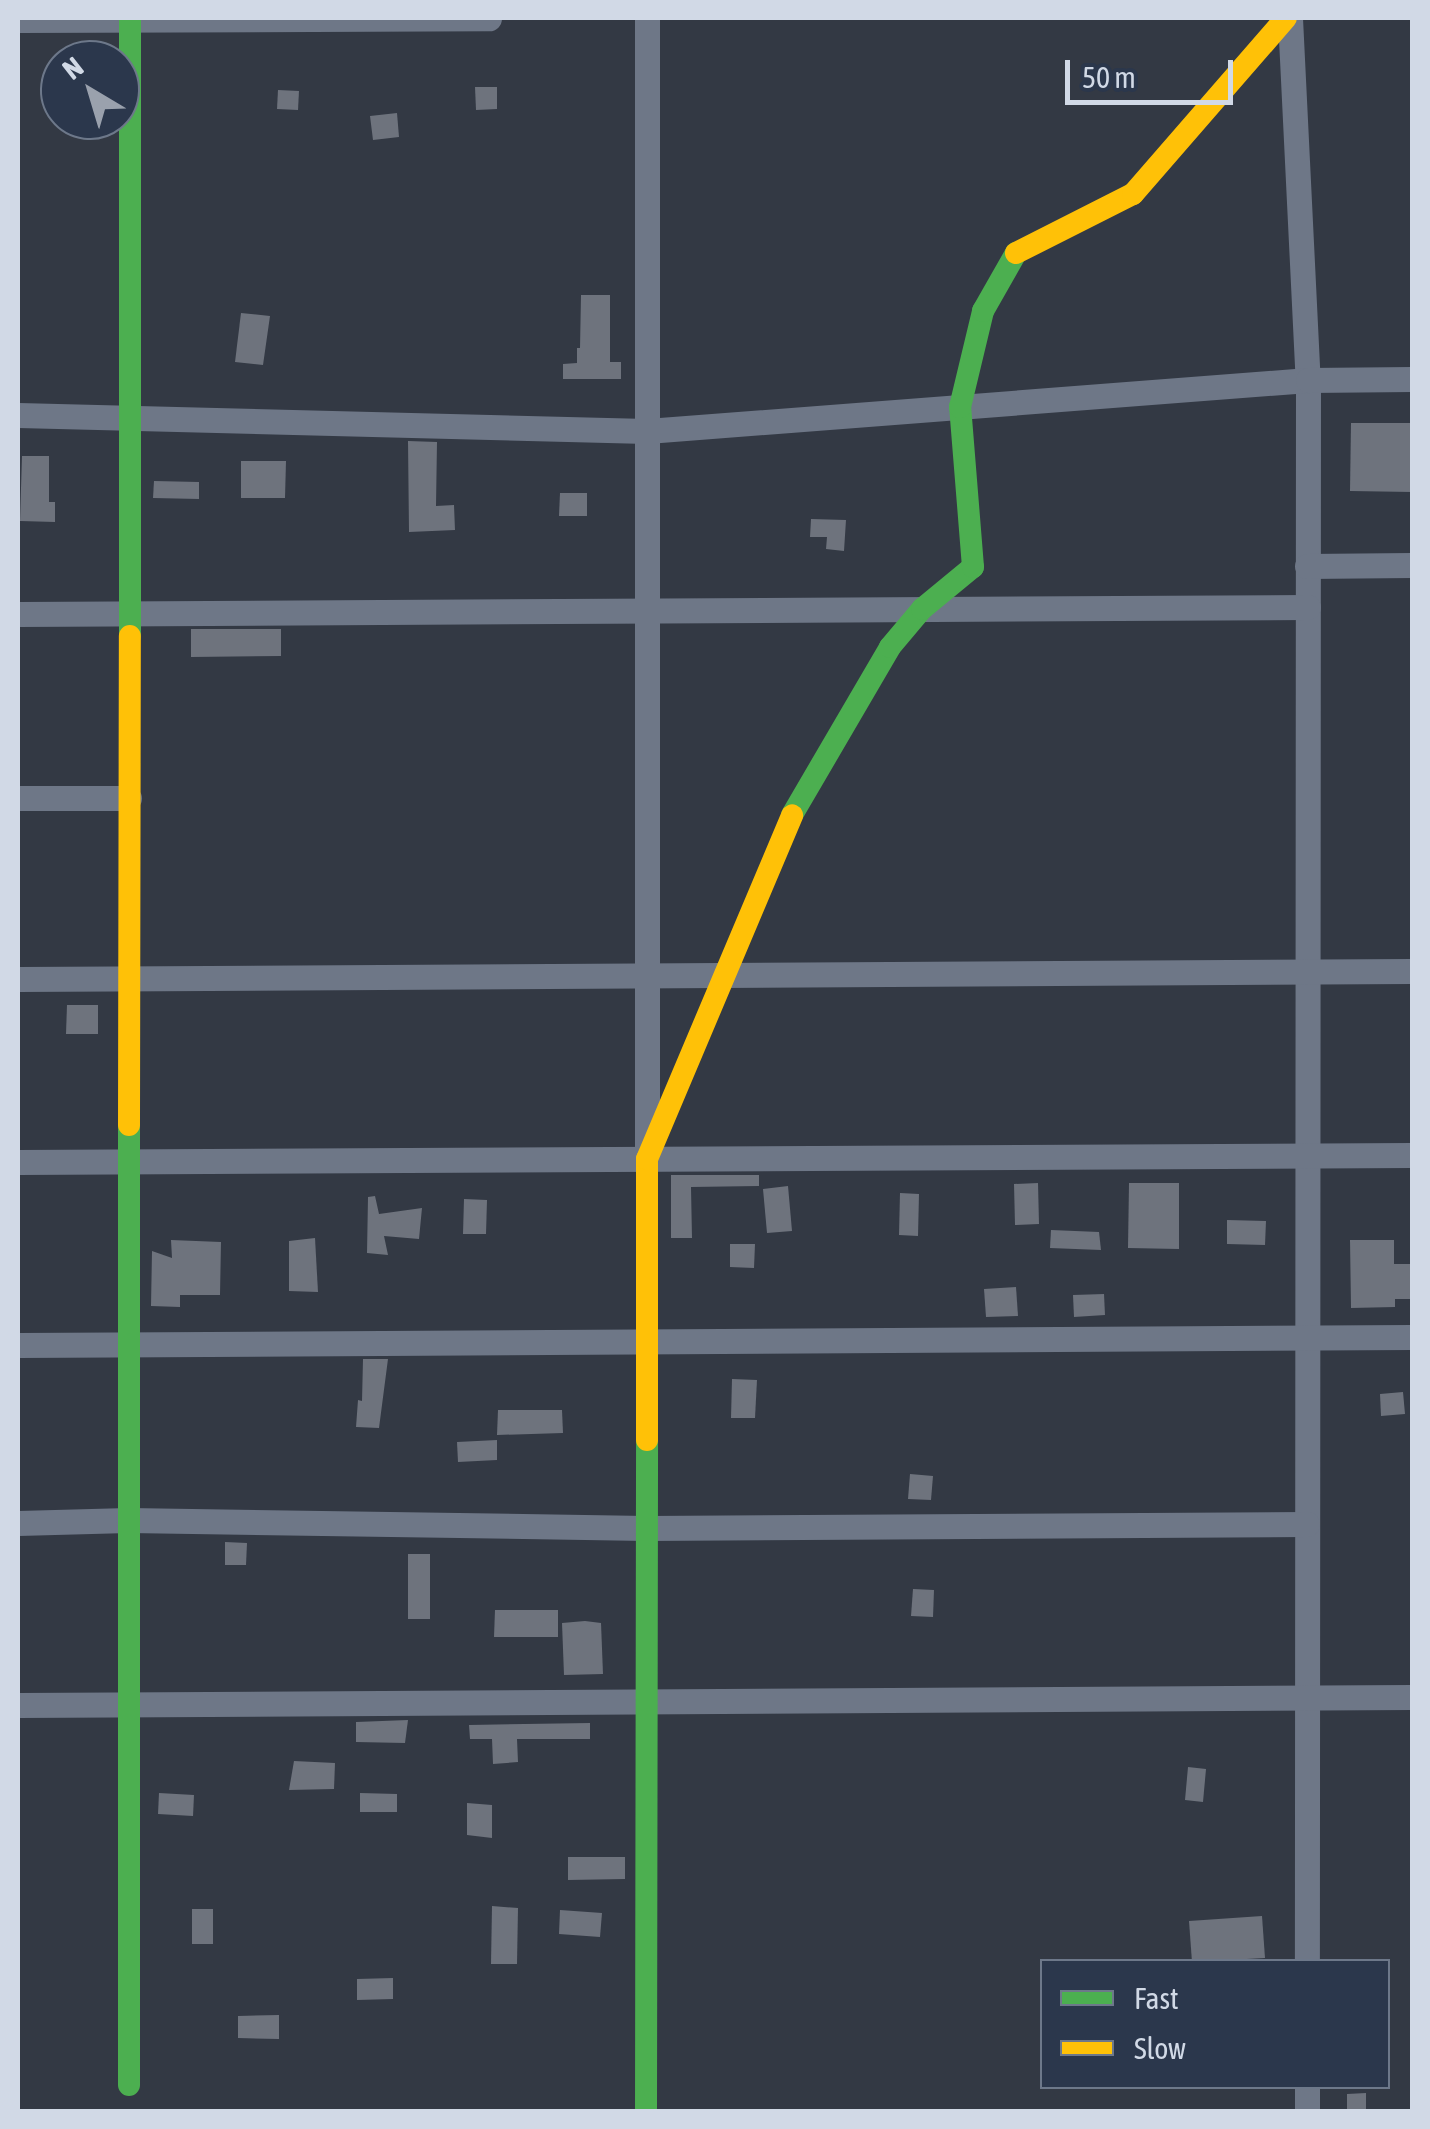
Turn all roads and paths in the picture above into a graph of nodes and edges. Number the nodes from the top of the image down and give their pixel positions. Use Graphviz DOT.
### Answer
graph roads {
  1 [pos="192,18"];
  2 [pos="489,18"];
  3 [pos="647,18"];
  4 [pos="1288,18"];
  5 [pos="130,19"];
  6 [pos="18,20"];
  7 [pos="1412,379"];
  8 [pos="1308,380"];
  9 [pos="960,407"];
  10 [pos="18,414"];
  11 [pos="130,418"];
  12 [pos="647,431"];
  13 [pos="1412,565"];
  14 [pos="1308,566"];
  15 [pos="1308,607"];
  16 [pos="922,609"];
  17 [pos="647,610"];
  18 [pos="130,613"];
  19 [pos="18,614"];
  20 [pos="18,798"];
  21 [pos="130,798"];
  22 [pos="1412,971"];
  23 [pos="1308,972"];
  24 [pos="647,976"];
  25 [pos="722,976"];
  26 [pos="18,979"];
  27 [pos="129,979"];
  28 [pos="1412,1154"];
  29 [pos="1308,1155"];
  30 [pos="647,1159"];
  31 [pos="18,1162"];
  32 [pos="129,1162"];
  33 [pos="1412,1337"];
  34 [pos="1307,1338"];
  35 [pos="647,1341"];
  36 [pos="129,1344"];
  37 [pos="18,1345"];
  38 [pos="128,1520"];
  39 [pos="18,1523"];
  40 [pos="1307,1524"];
  41 [pos="646,1528"];
  42 [pos="1412,1697"];
  43 [pos="1307,1698"];
  44 [pos="646,1701"];
  45 [pos="129,1704"];
  46 [pos="18,1705"];
  47 [pos="1307,1959"];
  48 [pos="129,2085"];
  49 [pos="646,2112"];
  1 -- 2 [label="street"];
  1 -- 5 [label="street"];
  3 -- 12 [label="street"];
  4 -- 8 [label="street"];
  4 -- 9 [label="street"];
  5 -- 6 [label="street"];
  5 -- 11 [label="street"];
  7 -- 8 [label="street"];
  8 -- 9 [label="street"];
  8 -- 14 [label="street"];
  9 -- 12 [label="street"];
  9 -- 16 [label="street"];
  10 -- 11 [label="street"];
  11 -- 12 [label="street"];
  11 -- 18 [label="street"];
  12 -- 17 [label="street"];
  13 -- 14 [label="street"];
  14 -- 15 [label="street"];
  15 -- 16 [label="street"];
  15 -- 23 [label="street"];
  16 -- 17 [label="street"];
  16 -- 25 [label="street"];
  17 -- 18 [label="street"];
  17 -- 24 [label="street"];
  18 -- 19 [label="street"];
  18 -- 21 [label="street"];
  20 -- 21 [label="street"];
  21 -- 27 [label="street"];
  22 -- 23 [label="street"];
  23 -- 25 [label="street"];
  23 -- 29 [label="street"];
  24 -- 25 [label="street"];
  24 -- 27 [label="street"];
  24 -- 30 [label="street"];
  25 -- 30 [label="street"];
  26 -- 27 [label="street"];
  27 -- 32 [label="street"];
  28 -- 29 [label="street"];
  29 -- 30 [label="street"];
  29 -- 34 [label="street"];
  30 -- 32 [label="street"];
  30 -- 35 [label="street"];
  31 -- 32 [label="street"];
  32 -- 36 [label="street"];
  33 -- 34 [label="street"];
  34 -- 35 [label="street"];
  34 -- 40 [label="street"];
  35 -- 36 [label="street"];
  35 -- 41 [label="street"];
  36 -- 37 [label="street"];
  36 -- 38 [label="street"];
  38 -- 39 [label="street"];
  38 -- 41 [label="street"];
  38 -- 45 [label="street"];
  40 -- 41 [label="street"];
  40 -- 43 [label="street"];
  41 -- 44 [label="street"];
  42 -- 43 [label="street"];
  43 -- 44 [label="street"];
  43 -- 47 [label="street"];
  44 -- 45 [label="street"];
  44 -- 49 [label="street"];
  45 -- 46 [label="street"];
  45 -- 48 [label="street"];
}
